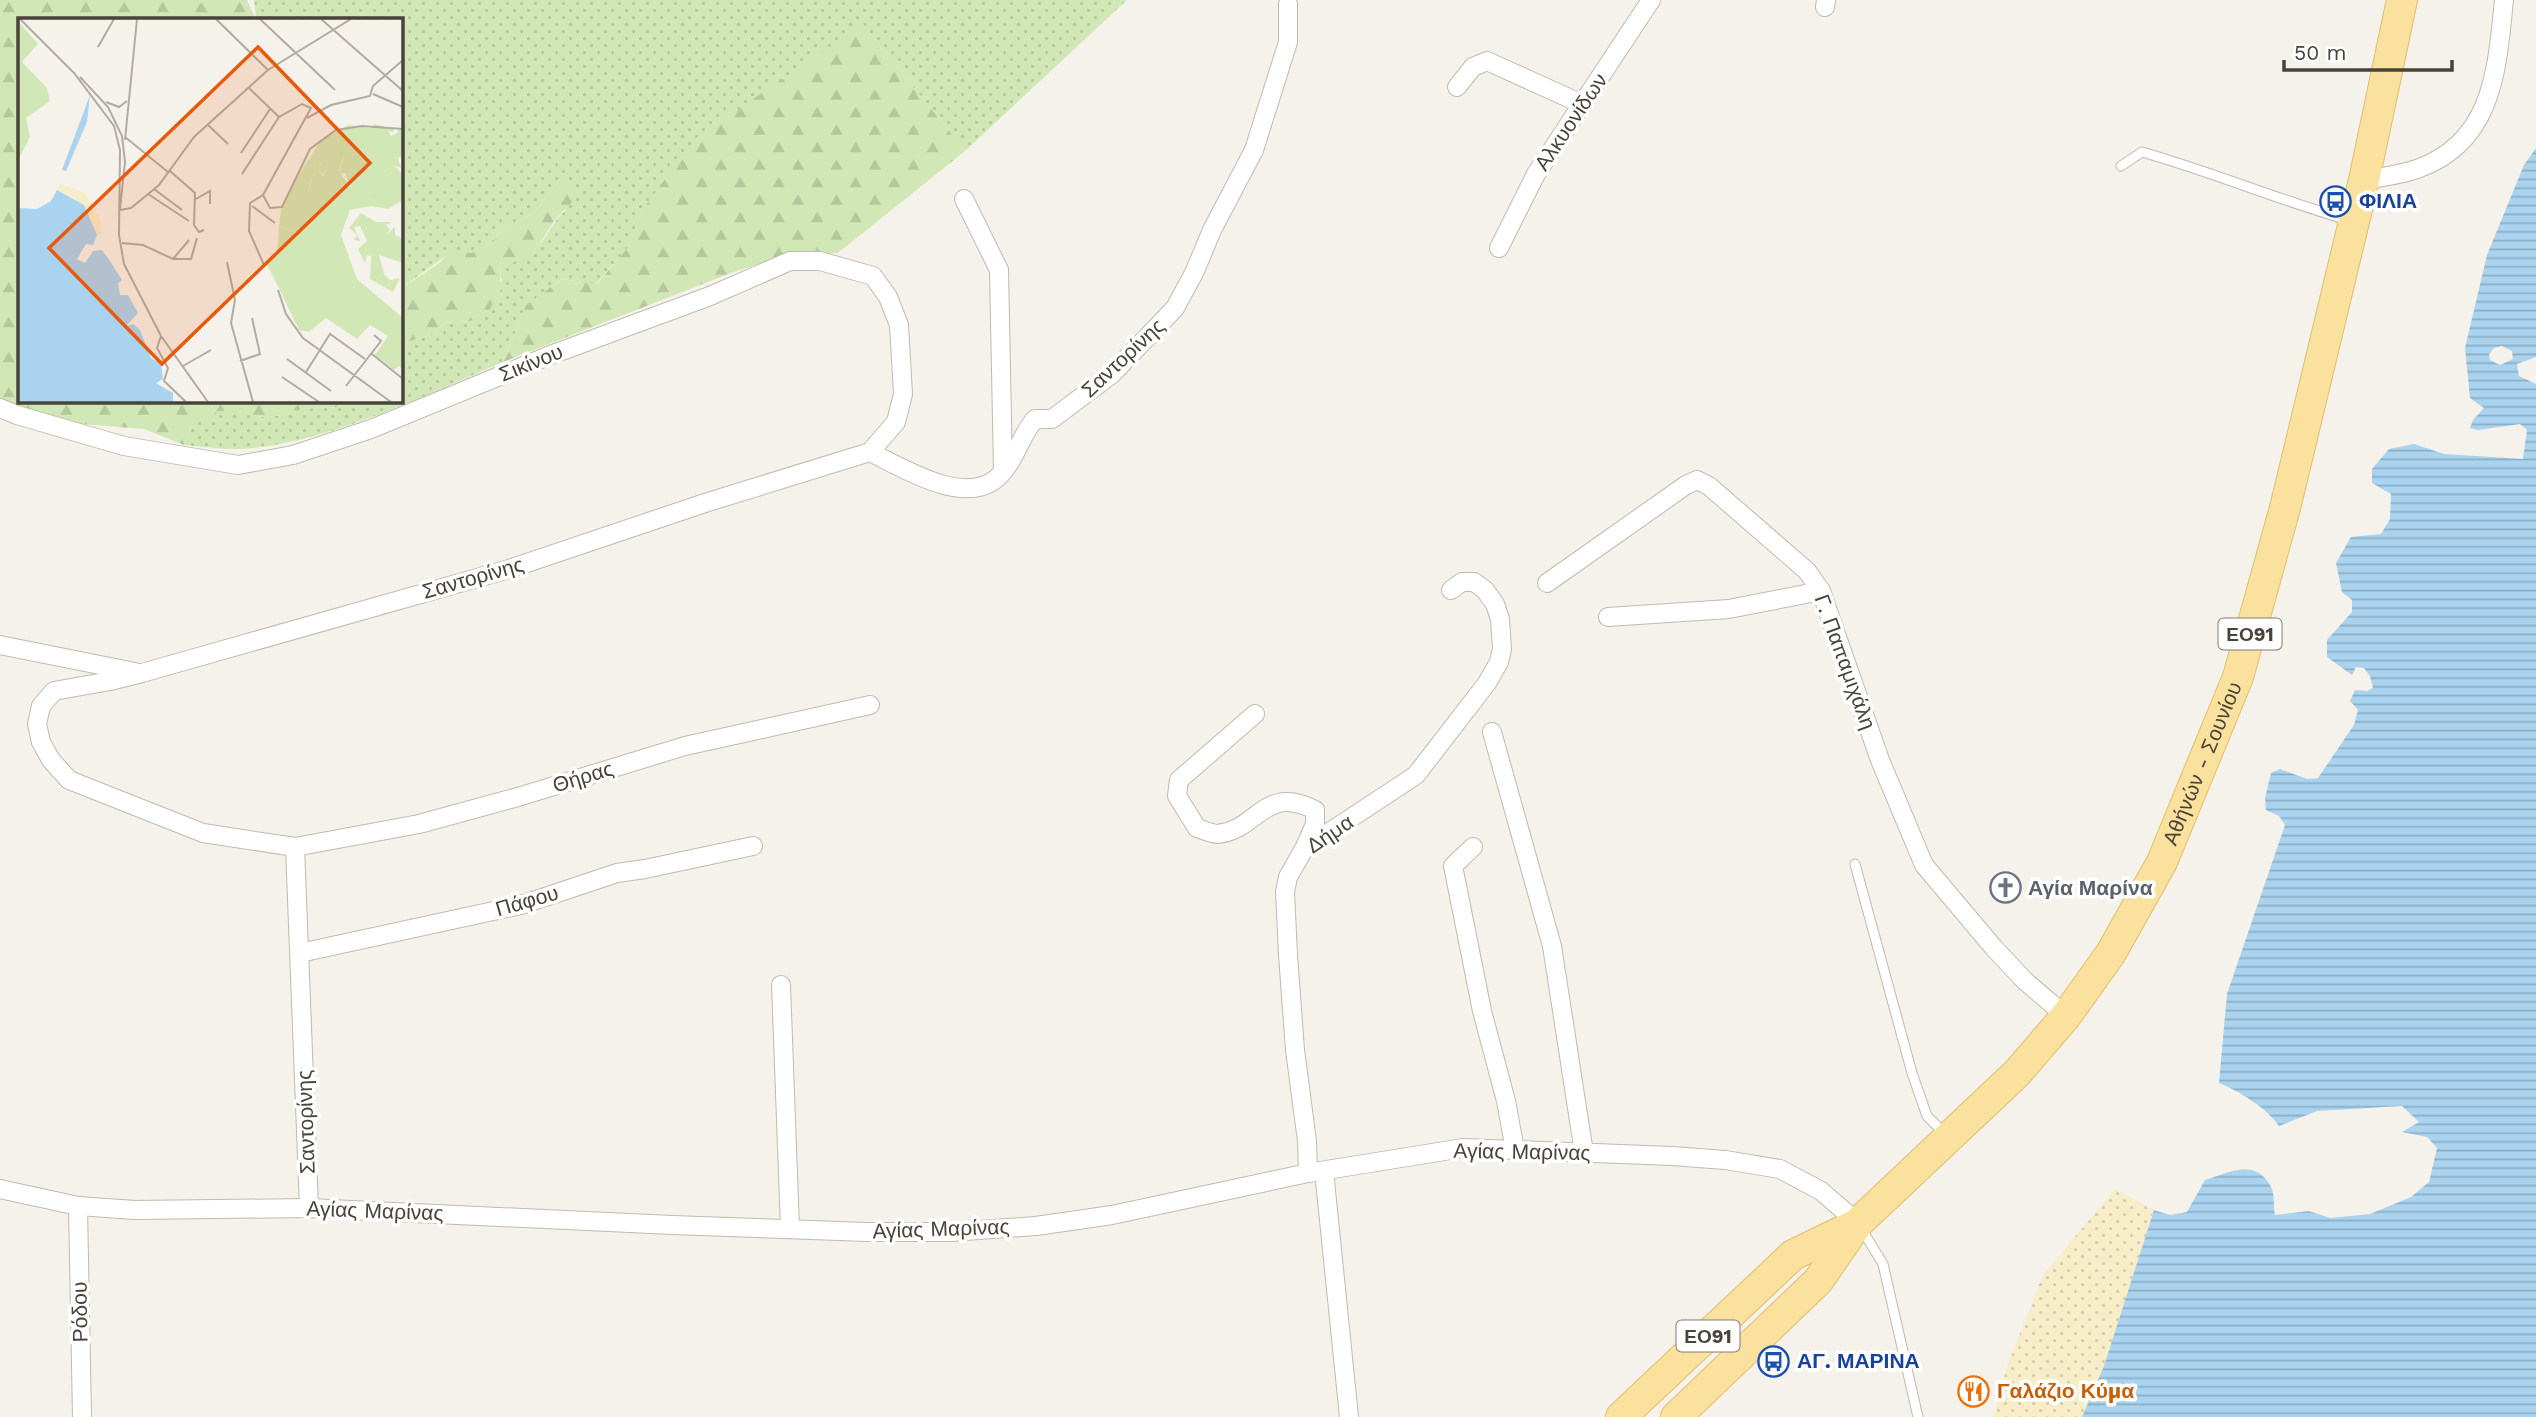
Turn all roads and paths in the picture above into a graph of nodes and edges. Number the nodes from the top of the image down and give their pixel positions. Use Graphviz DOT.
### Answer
graph roads {
  1 [pos="1651,0"];
  2 [pos="2402,0"];
  3 [pos="2504,0"];
  4 [pos="1288,4"];
  5 [pos="1457,87"];
  6 [pos="1582,104"];
  7 [pos="2121,166"];
  8 [pos="2364,180"];
  9 [pos="964,199"];
  10 [pos="2354,222"];
  11 [pos="1499,248"];
  12 [pos="0,408"];
  13 [pos="870,452"];
  14 [pos="1003,470"];
  15 [pos="1547,583"];
  16 [pos="1451,590"];
  17 [pos="1821,591"];
  18 [pos="1608,617"];
  19 [pos="0,645"];
  20 [pos="142,673"];
  21 [pos="870,705"];
  22 [pos="1255,714"];
  23 [pos="1492,732"];
  24 [pos="753,846"];
  25 [pos="295,847"];
  26 [pos="1473,847"];
  27 [pos="1304,849"];
  28 [pos="1856,864"];
  29 [pos="300,953"];
  30 [pos="780,985"];
  31 [pos="2066,1016"];
  32 [pos="1950,1139"];
  33 [pos="1515,1150"];
  34 [pos="1584,1153"];
  35 [pos="1316,1172"];
  36 [pos="0,1189"];
  37 [pos="78,1206"];
  38 [pos="309,1208"];
  39 [pos="1858,1223"];
  40 [pos="790,1228"];
  41 [pos="82,1417"];
  42 [pos="1349,1417"];
  43 [pos="1621,1417"];
  44 [pos="1676,1417"];
  45 [pos="1918,1417"];
  1 -- 6 [label="street, Αλκυονίδων"];
  2 -- 8 [label="main road, Αθήνών - Σουνίου / ΕΟ91"];
  3 -- 8 [label="street"];
  4 -- 14 [label="street, Σαντορίνης"];
  5 -- 6 [label="street"];
  6 -- 11 [label="street, Αλκυονίδων"];
  7 -- 10 [label="lane"];
  8 -- 10 [label="main road, Αθήνών - Σουνίου / ΕΟ91"];
  9 -- 14 [label="street"];
  10 -- 31 [label="main road, Αθήνών - Σουνίου / ΕΟ91"];
  12 -- 13 [label="street, Σικίνου"];
  13 -- 14 [label="street, Σαντορίνης"];
  13 -- 20 [label="street, Σαντορίνης"];
  15 -- 17 [label="street, Γ. Παπαμιχάλη"];
  16 -- 27 [label="street, Δήμα"];
  17 -- 18 [label="street"];
  17 -- 31 [label="street, Γ. Παπαμιχάλη"];
  19 -- 20 [label="street"];
  20 -- 25 [label="street, Σαντορίνης"];
  21 -- 25 [label="street, Θήρας"];
  22 -- 27 [label="street"];
  23 -- 34 [label="street"];
  24 -- 29 [label="street, Πάφου"];
  25 -- 29 [label="street, Σαντορίνης"];
  26 -- 33 [label="street"];
  27 -- 35 [label="street, Δήμα"];
  28 -- 32 [label="lane"];
  29 -- 38 [label="street, Σαντορίνης"];
  30 -- 40 [label="street"];
  31 -- 32 [label="main road, Αθήνών - Σουνίου / ΕΟ91"];
  32 -- 39 [label="main road, Αθήνών - Σουνίου / ΕΟ91"];
  33 -- 34 [label="street, Αγίας Μαρίνας"];
  33 -- 35 [label="street, Αγίας Μαρίνας"];
  34 -- 39 [label="street, Αγίας Μαρίνας"];
  35 -- 40 [label="street, Αγίας Μαρίνας"];
  35 -- 42 [label="street, Δήμα"];
  36 -- 37 [label="street, Αγίας Μαρίνας"];
  37 -- 38 [label="street, Αγίας Μαρίνας"];
  37 -- 41 [label="street, Ρόδου"];
  38 -- 40 [label="street, Αγίας Μαρίνας"];
  39 -- 43 [label="main road, Αθήνών - Σουνίου / ΕΟ91"];
  39 -- 44 [label="main road, Αθήνών - Σουνίου / ΕΟ91"];
  39 -- 45 [label="lane"];
}
